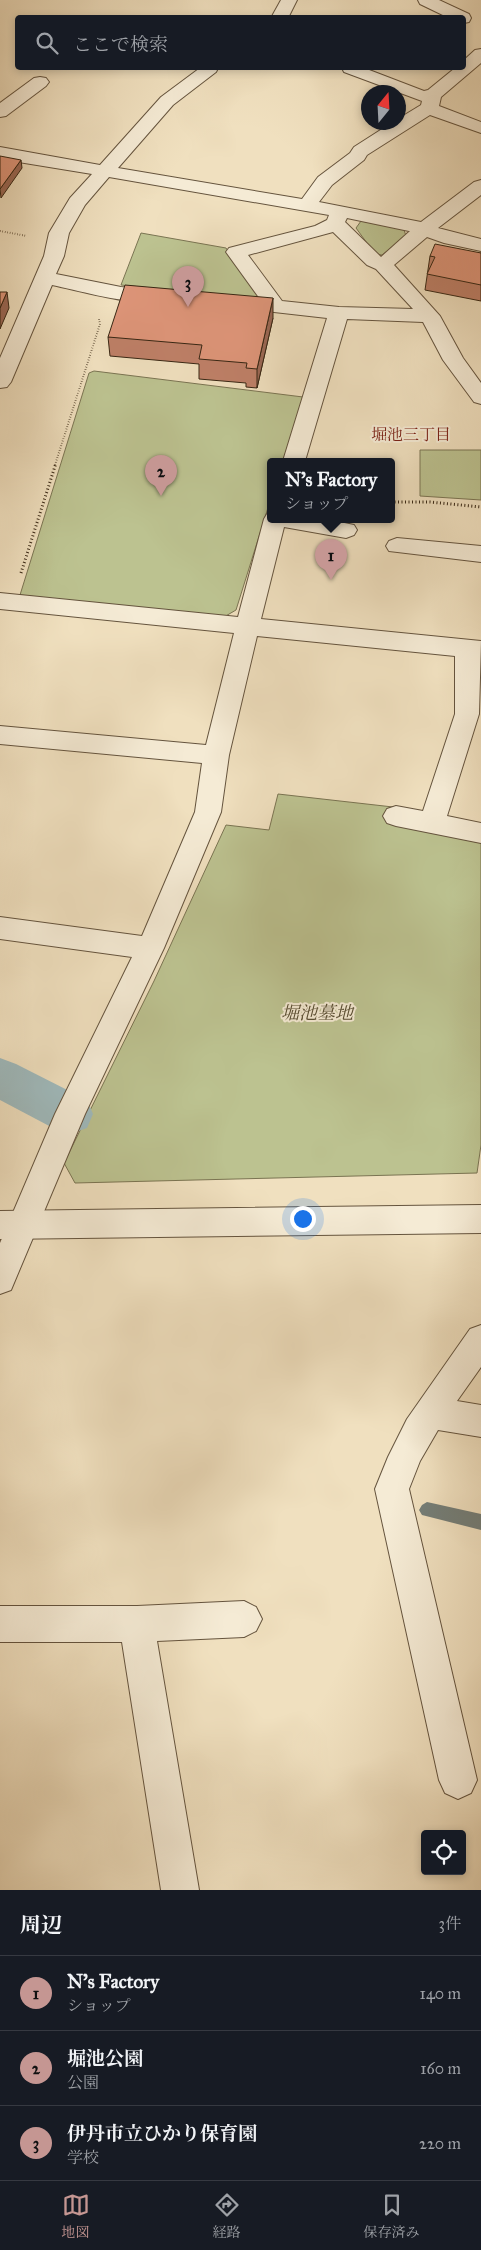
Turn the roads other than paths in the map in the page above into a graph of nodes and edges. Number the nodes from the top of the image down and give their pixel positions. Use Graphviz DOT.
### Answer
graph roads {
  1 [pos="289,0"];
  2 [pos="426,0"];
  3 [pos="281,15"];
  4 [pos="462,15"];
  5 [pos="481,54"];
  6 [pos="466,68"];
  7 [pos="207,70"];
  8 [pos="355,70"];
  9 [pos="464,70"];
  10 [pos="40,82"];
  11 [pos="431,101"];
  12 [pos="0,112"];
  13 [pos="481,128"];
  14 [pos="0,153"];
  15 [pos="106,171"];
  16 [pos="481,186"];
  17 [pos="306,206"];
  18 [pos="337,217"];
  19 [pos="423,230"];
  20 [pos="481,245"];
  21 [pos="382,265"];
  22 [pos="44,277"];
  23 [pos="179,298"];
  24 [pos="218,301"];
  25 [pos="275,306"];
  26 [pos="339,313"];
  27 [pos="430,316"];
  28 [pos="453,360"];
  29 [pos="481,363"];
  30 [pos="0,382"];
  31 [pos="481,397"];
  32 [pos="295,458"];
  33 [pos="274,523"];
  34 [pos="306,523"];
  35 [pos="346,530"];
  36 [pos="397,546"];
  37 [pos="481,554"];
  38 [pos="6,602"];
  39 [pos="246,628"];
  40 [pos="476,646"];
  41 [pos="0,735"];
  42 [pos="216,755"];
  43 [pos="396,816"];
  44 [pos="432,823"];
  45 [pos="481,833"];
  46 [pos="0,928"];
  47 [pos="150,948"];
  48 [pos="481,1219"];
  49 [pos="13,1224"];
  50 [pos="0,1280"];
  51 [pos="481,1340"];
  52 [pos="432,1413"];
  53 [pos="481,1421"];
  54 [pos="244,1619"];
  55 [pos="0,1624"];
  56 [pos="137,1624"];
  57 [pos="458,1780"];
  58 [pos="180,1890"];
  1 -- 3 [label="street"];
  2 -- 4 [label="street"];
  5 -- 6 [label="street"];
  7 -- 15 [label="street"];
  8 -- 11 [label="street"];
  9 -- 11 [label="street"];
  10 -- 12 [label="street"];
  11 -- 13 [label="street"];
  11 -- 17 [label="street"];
  14 -- 15 [label="street"];
  15 -- 17 [label="street"];
  15 -- 22 [label="street"];
  16 -- 19 [label="street"];
  17 -- 18 [label="street"];
  18 -- 19 [label="street"];
  18 -- 21 [label="street"];
  18 -- 25 [label="street"];
  19 -- 20 [label="street"];
  19 -- 21 [label="street"];
  21 -- 27 [label="street"];
  22 -- 23 [label="street"];
  22 -- 30 [label="street"];
  24 -- 25 [label="street"];
  25 -- 26 [label="street"];
  26 -- 27 [label="street"];
  26 -- 32 [label="street"];
  27 -- 28 [label="street"];
  28 -- 29 [label="street"];
  28 -- 31 [label="street"];
  33 -- 39 [label="street"];
  34 -- 35 [label="street"];
  36 -- 37 [label="street"];
  38 -- 39 [label="street"];
  39 -- 40 [label="street"];
  39 -- 42 [label="street"];
  40 -- 44 [label="street"];
  41 -- 42 [label="street"];
  42 -- 47 [label="street"];
  43 -- 44 [label="street"];
  44 -- 45 [label="street"];
  46 -- 47 [label="street"];
  47 -- 49 [label="street"];
  48 -- 49 [label="street"];
  49 -- 50 [label="street"];
  51 -- 52 [label="street"];
  52 -- 53 [label="street"];
  52 -- 57 [label="street"];
  54 -- 56 [label="street"];
  55 -- 56 [label="street"];
  56 -- 58 [label="street"];
}
